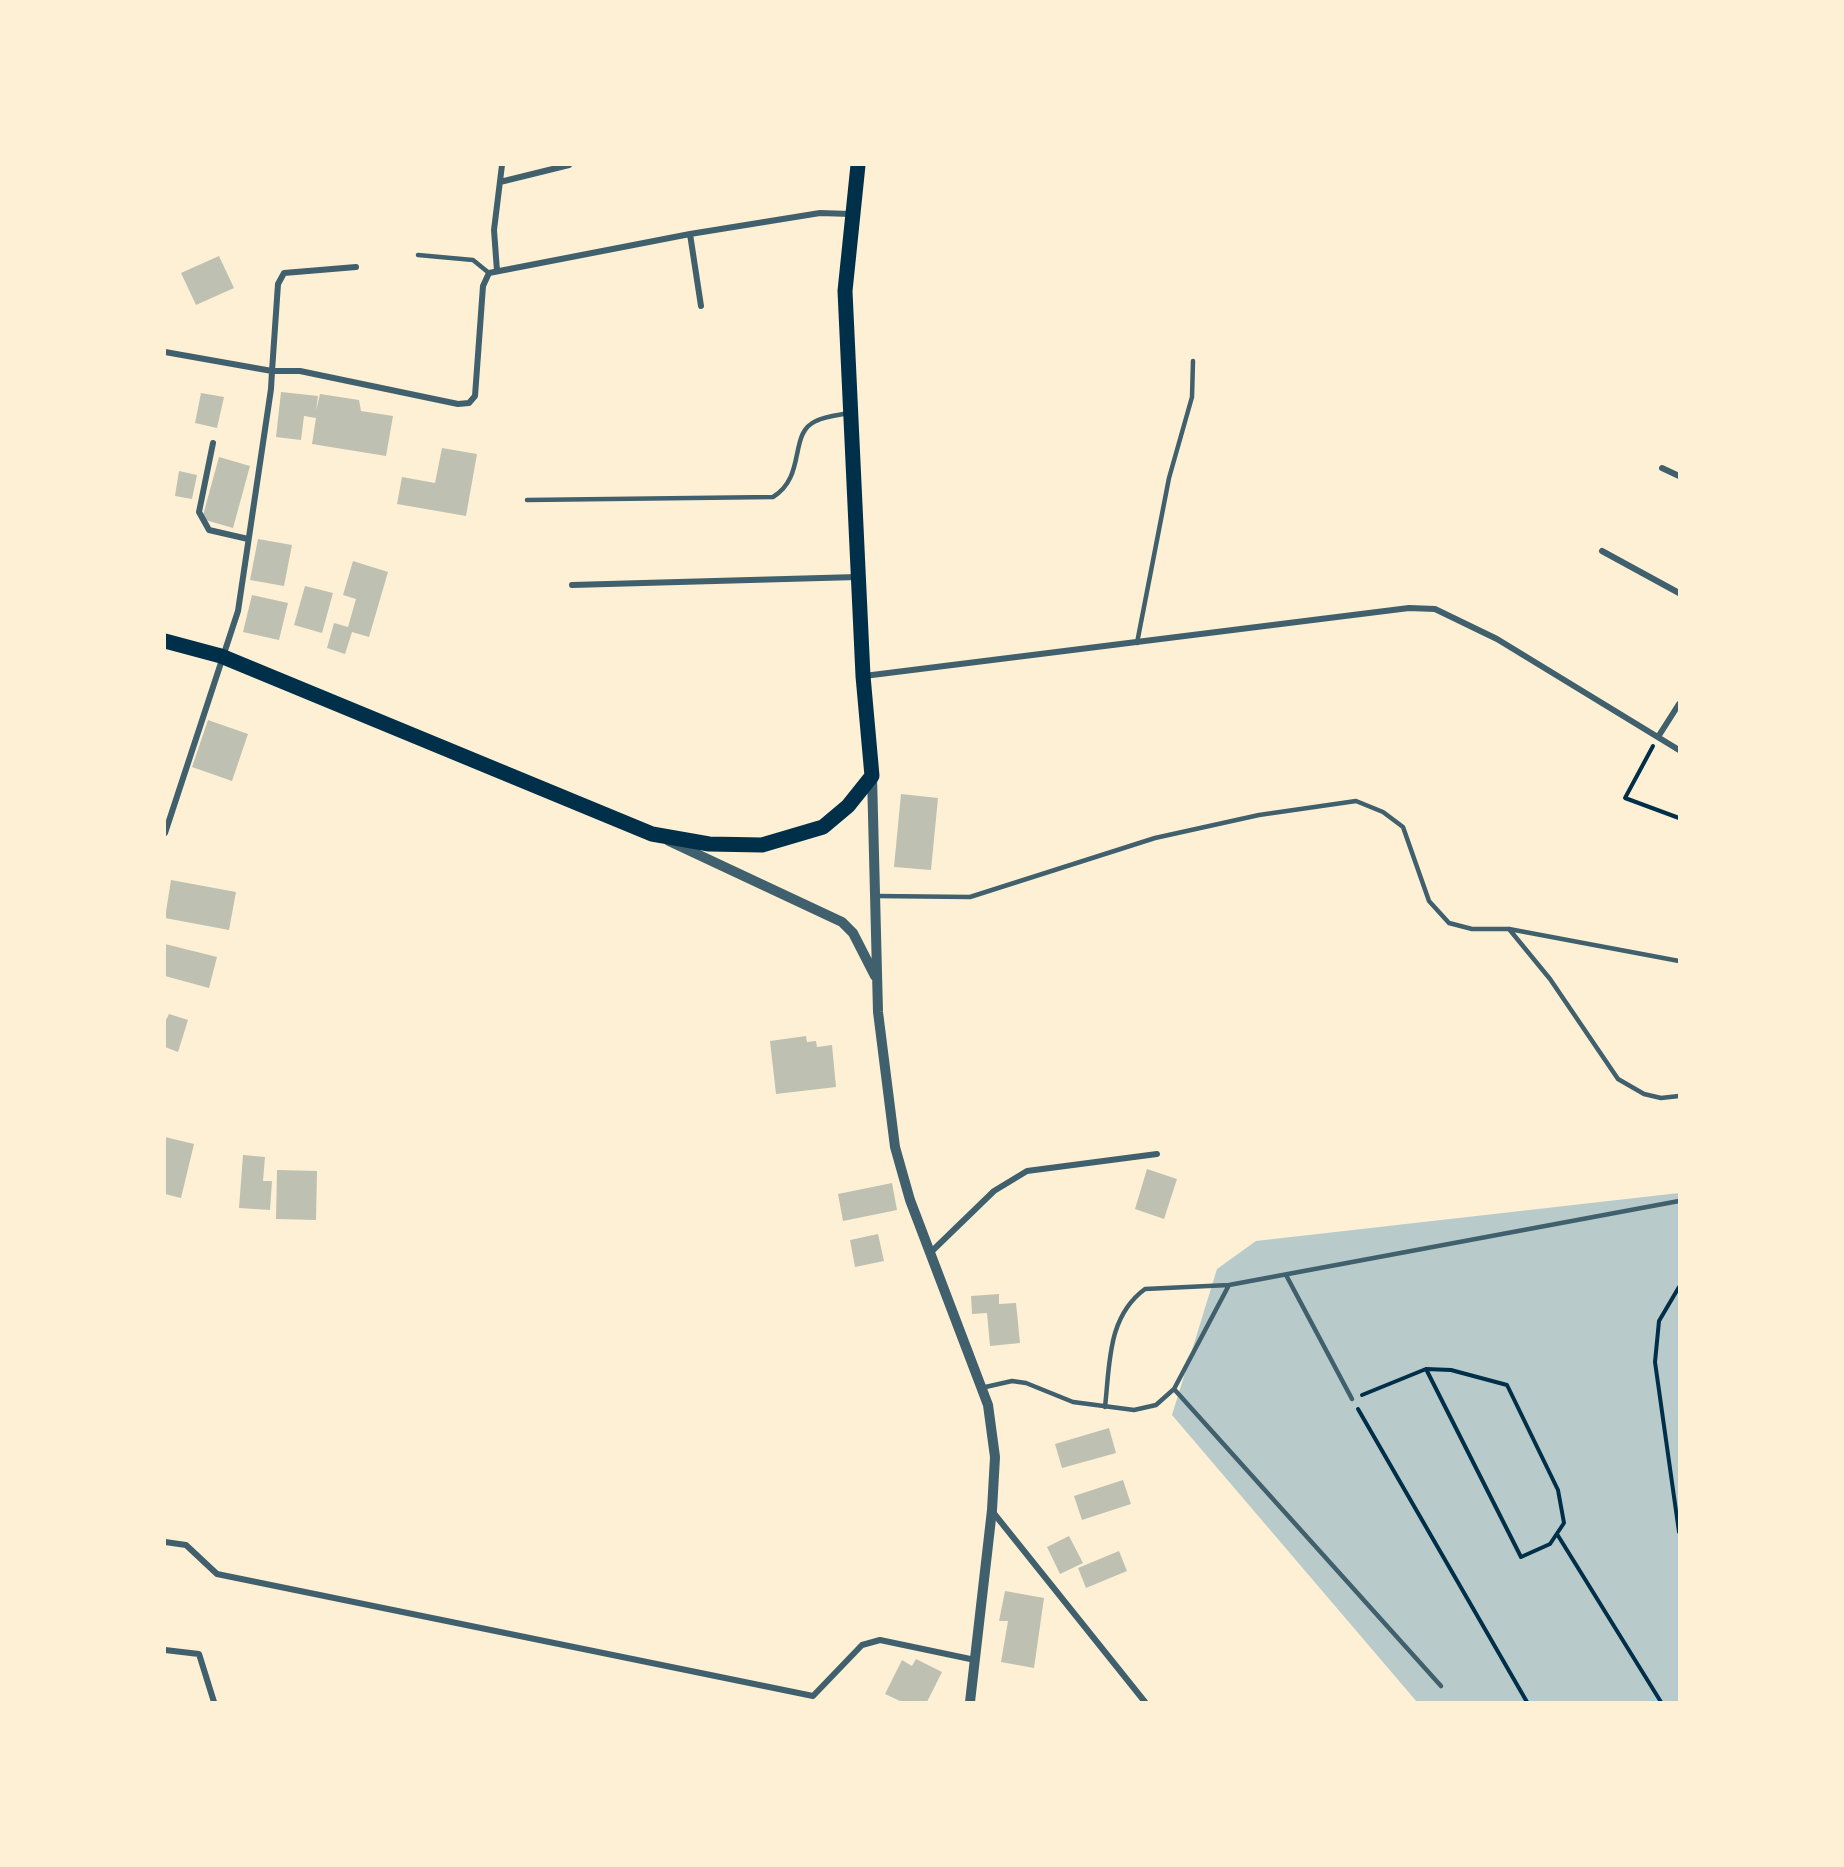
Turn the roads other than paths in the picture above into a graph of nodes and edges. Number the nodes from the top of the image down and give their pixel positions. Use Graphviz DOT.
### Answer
graph roads {
  1 [pos="502,165"];
  2 [pos="569,165"];
  3 [pos="858,165"];
  4 [pos="500,182"];
  5 [pos="852,214"];
  6 [pos="690,234"];
  7 [pos="418,255"];
  8 [pos="356,267"];
  9 [pos="497,271"];
  10 [pos="489,273"];
  11 [pos="700,306"];
  12 [pos="165,352"];
  13 [pos="1193,361"];
  14 [pos="272,371"];
  15 [pos="849,413"];
  16 [pos="213,443"];
  17 [pos="1662,468"];
  18 [pos="1679,476"];
  19 [pos="527,500"];
  20 [pos="248,539"];
  21 [pos="1602,551"];
  22 [pos="858,577"];
  23 [pos="572,585"];
  24 [pos="1679,593"];
  25 [pos="165,641"];
  26 [pos="1137,643"];
  27 [pos="221,656"];
  28 [pos="863,676"];
  29 [pos="1679,704"];
  30 [pos="1658,737"];
  31 [pos="1679,750"];
  32 [pos="872,776"];
  33 [pos="165,833"];
  34 [pos="652,834"];
  35 [pos="876,896"];
  36 [pos="1509,929"];
  37 [pos="1679,961"];
  38 [pos="876,979"];
  39 [pos="1679,1096"];
  40 [pos="1156,1154"];
  41 [pos="1679,1201"];
  42 [pos="930,1254"];
  43 [pos="1286,1275"];
  44 [pos="1229,1285"];
  45 [pos="981,1388"];
  46 [pos="1174,1389"];
  47 [pos="1352,1399"];
  48 [pos="1105,1407"];
  49 [pos="992,1510"];
  50 [pos="165,1542"];
  51 [pos="165,1650"];
  52 [pos="976,1660"];
  53 [pos="1441,1686"];
  54 [pos="214,1702"];
  55 [pos="970,1702"];
  56 [pos="1145,1702"];
  1 -- 4 [label="street"];
  2 -- 4 [label="street"];
  3 -- 5 [label="main road"];
  4 -- 9 [label="street"];
  5 -- 6 [label="street"];
  5 -- 15 [label="main road"];
  6 -- 9 [label="street"];
  6 -- 11 [label="street"];
  7 -- 10 [label="lane"];
  8 -- 14 [label="street"];
  9 -- 10 [label="street"];
  10 -- 14 [label="street"];
  12 -- 14 [label="street"];
  13 -- 26 [label="lane"];
  14 -- 20 [label="street"];
  15 -- 19 [label="lane"];
  15 -- 22 [label="main road"];
  16 -- 20 [label="street"];
  17 -- 18 [label="street"];
  20 -- 27 [label="street"];
  21 -- 24 [label="street"];
  22 -- 23 [label="street"];
  22 -- 28 [label="main road"];
  25 -- 27 [label="main road"];
  26 -- 28 [label="street"];
  26 -- 30 [label="street"];
  27 -- 33 [label="street"];
  27 -- 34 [label="main road"];
  28 -- 32 [label="main road"];
  29 -- 30 [label="street"];
  30 -- 31 [label="street"];
  32 -- 34 [label="main road"];
  32 -- 35 [label="street"];
  34 -- 38 [label="street"];
  35 -- 36 [label="lane"];
  35 -- 38 [label="street"];
  36 -- 37 [label="lane"];
  36 -- 39 [label="lane"];
  38 -- 42 [label="street"];
  40 -- 42 [label="street"];
  41 -- 43 [label="lane"];
  42 -- 45 [label="street"];
  43 -- 44 [label="lane"];
  43 -- 47 [label="lane"];
  44 -- 46 [label="lane"];
  44 -- 48 [label="lane"];
  45 -- 48 [label="lane"];
  45 -- 49 [label="street"];
  46 -- 48 [label="lane"];
  46 -- 53 [label="lane"];
  49 -- 52 [label="street"];
  49 -- 56 [label="street"];
  50 -- 52 [label="street"];
  51 -- 54 [label="street"];
  52 -- 55 [label="street"];
}
